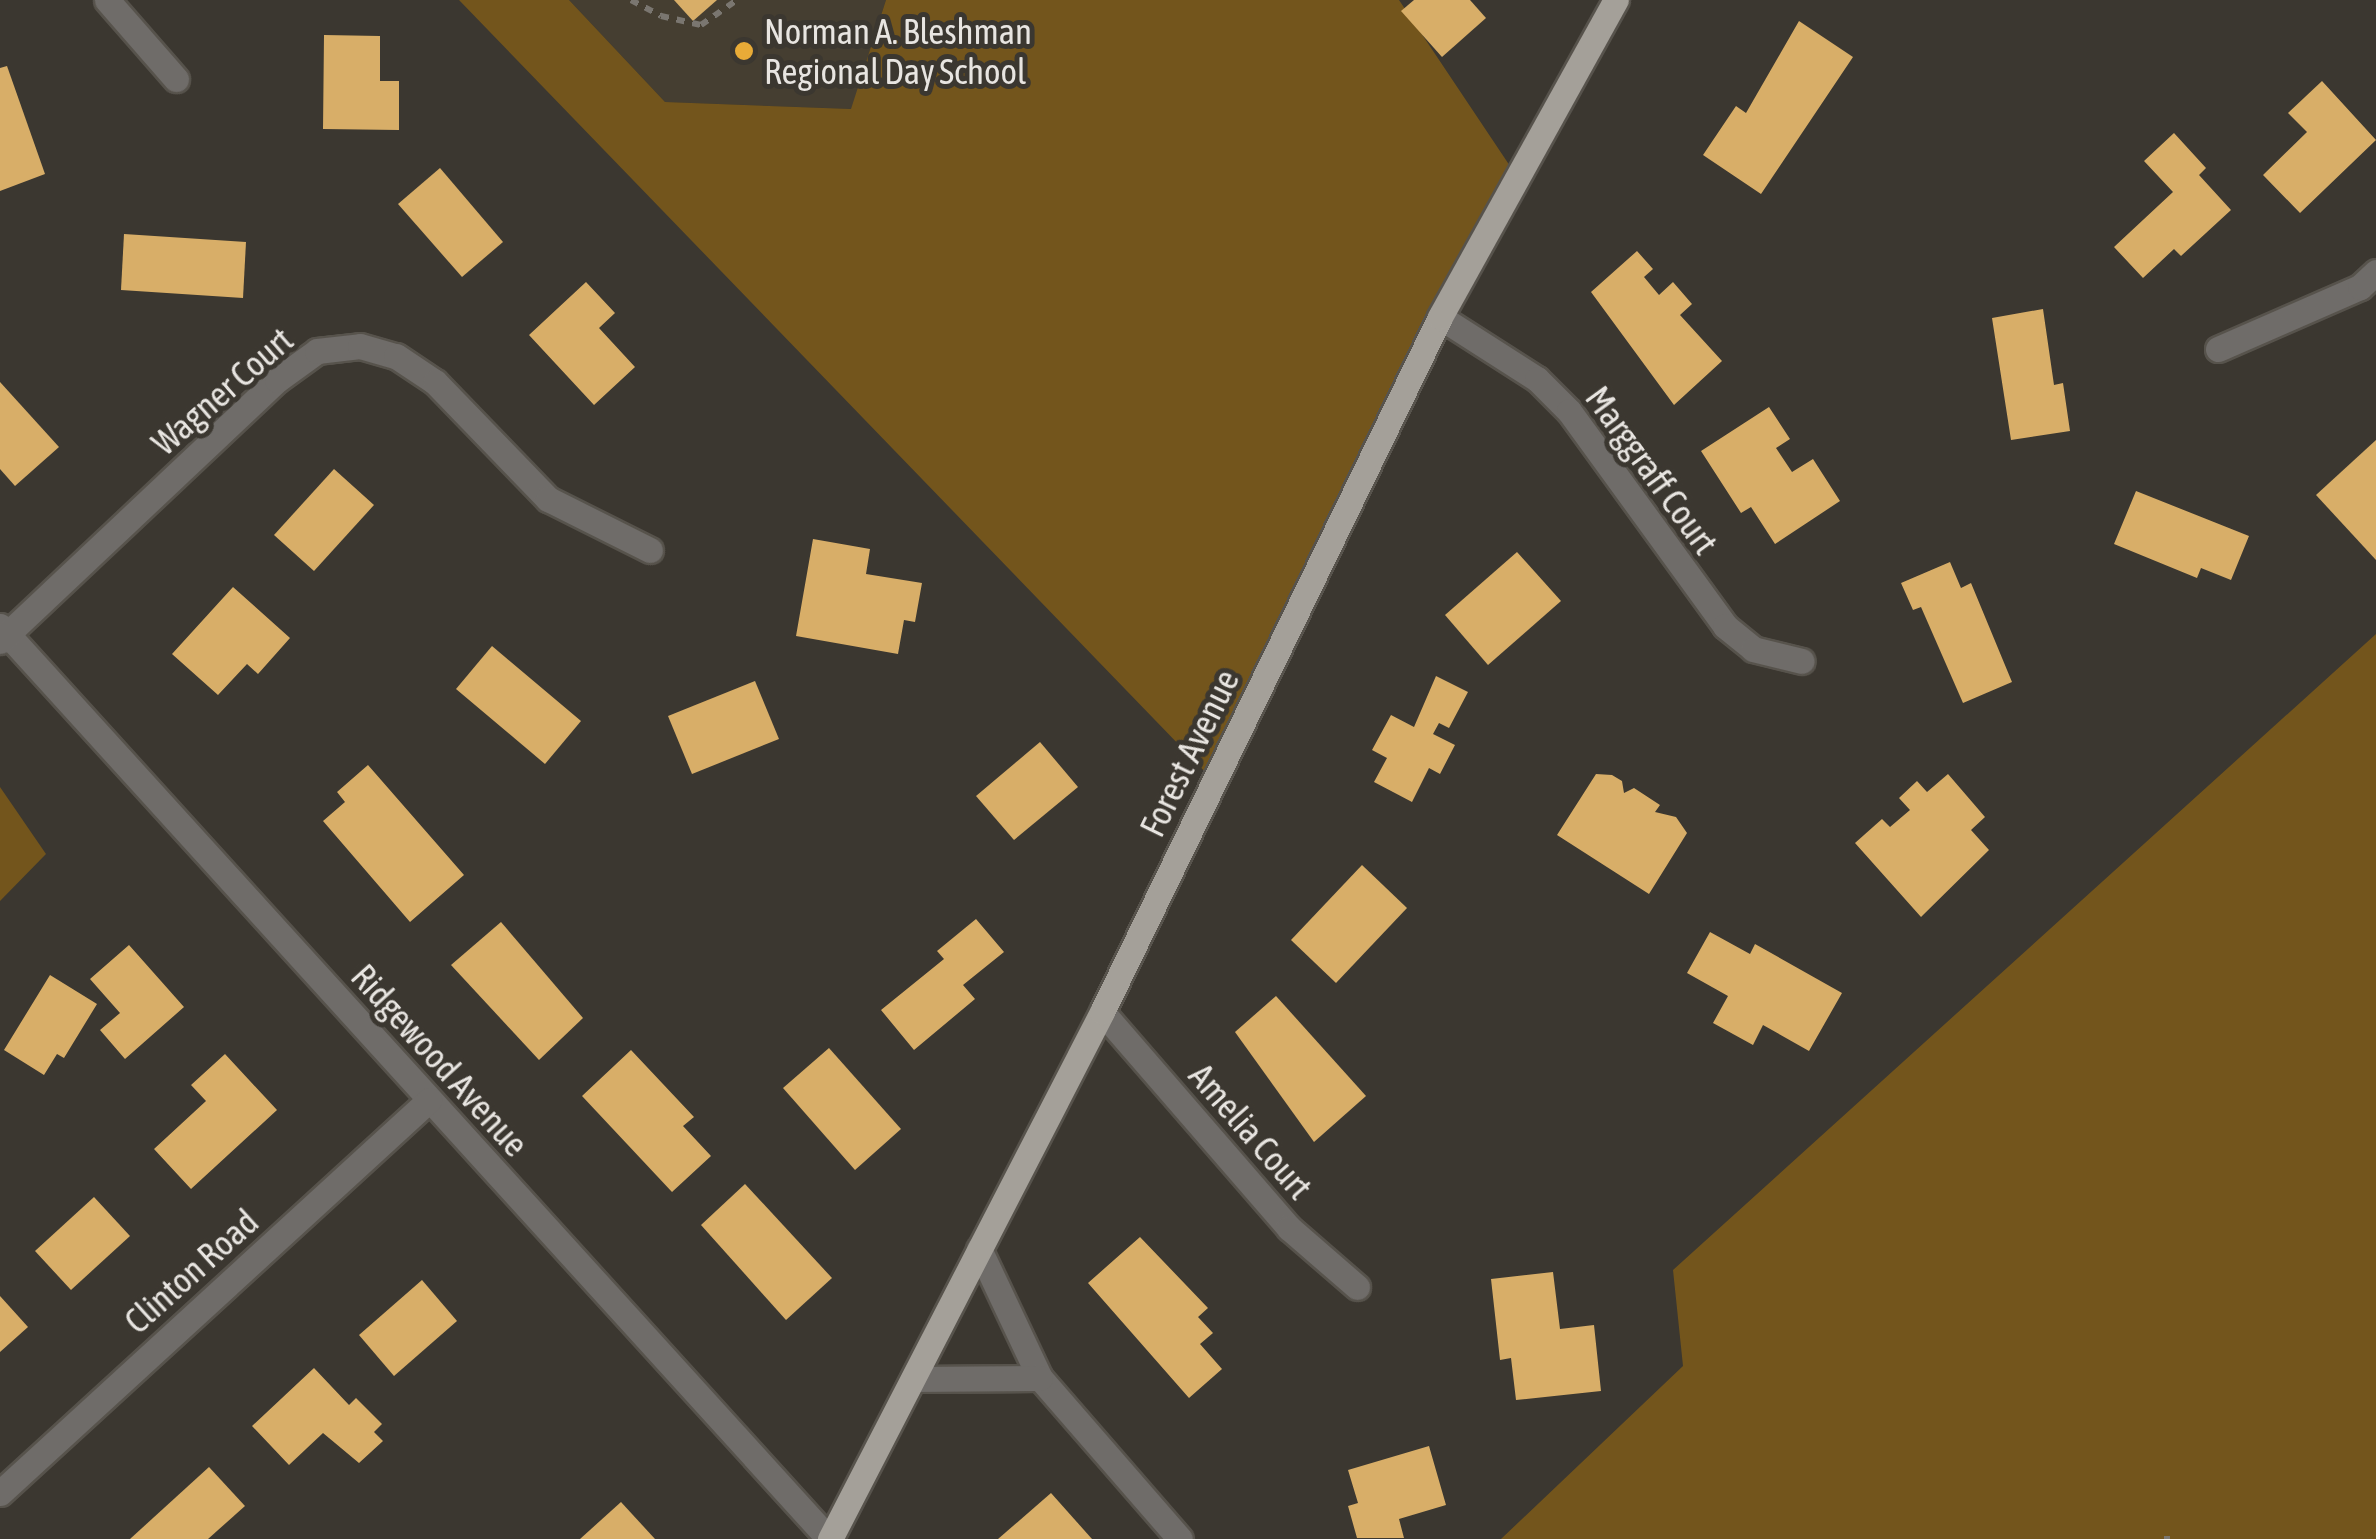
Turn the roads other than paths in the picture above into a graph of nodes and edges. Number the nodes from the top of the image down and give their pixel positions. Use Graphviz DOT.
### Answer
graph roads {
  1 [pos="107,0"];
  2 [pos="1616,0"];
  3 [pos="176,80"];
  4 [pos="2376,272"];
  5 [pos="1440,318"];
  6 [pos="2218,348"];
  7 [pos="650,550"];
  8 [pos="2,634"];
  9 [pos="1802,662"];
  10 [pos="1102,1012"];
  11 [pos="429,1100"];
  12 [pos="979,1249"];
  13 [pos="1357,1287"];
  14 [pos="1040,1378"];
  15 [pos="912,1379"];
  16 [pos="0,1493"];
  17 [pos="830,1539"];
  18 [pos="1180,1539"];
  1 -- 3 [label="street"];
  2 -- 5 [label="main road, Forest Avenue"];
  4 -- 6 [label="street"];
  5 -- 9 [label="street, Marggraff Court"];
  5 -- 10 [label="main road, Forest Avenue"];
  7 -- 8 [label="street, Wagner Court"];
  8 -- 11 [label="street, Ridgewood Avenue"];
  10 -- 12 [label="main road, Forest Avenue"];
  10 -- 13 [label="street, Amelia Court"];
  11 -- 16 [label="street, Clinton Road"];
  11 -- 17 [label="street, Ridgewood Avenue"];
  12 -- 14 [label="street"];
  12 -- 15 [label="main road, Forest Avenue"];
  14 -- 15 [label="street"];
  14 -- 18 [label="street"];
  15 -- 17 [label="main road, Forest Avenue"];
}
